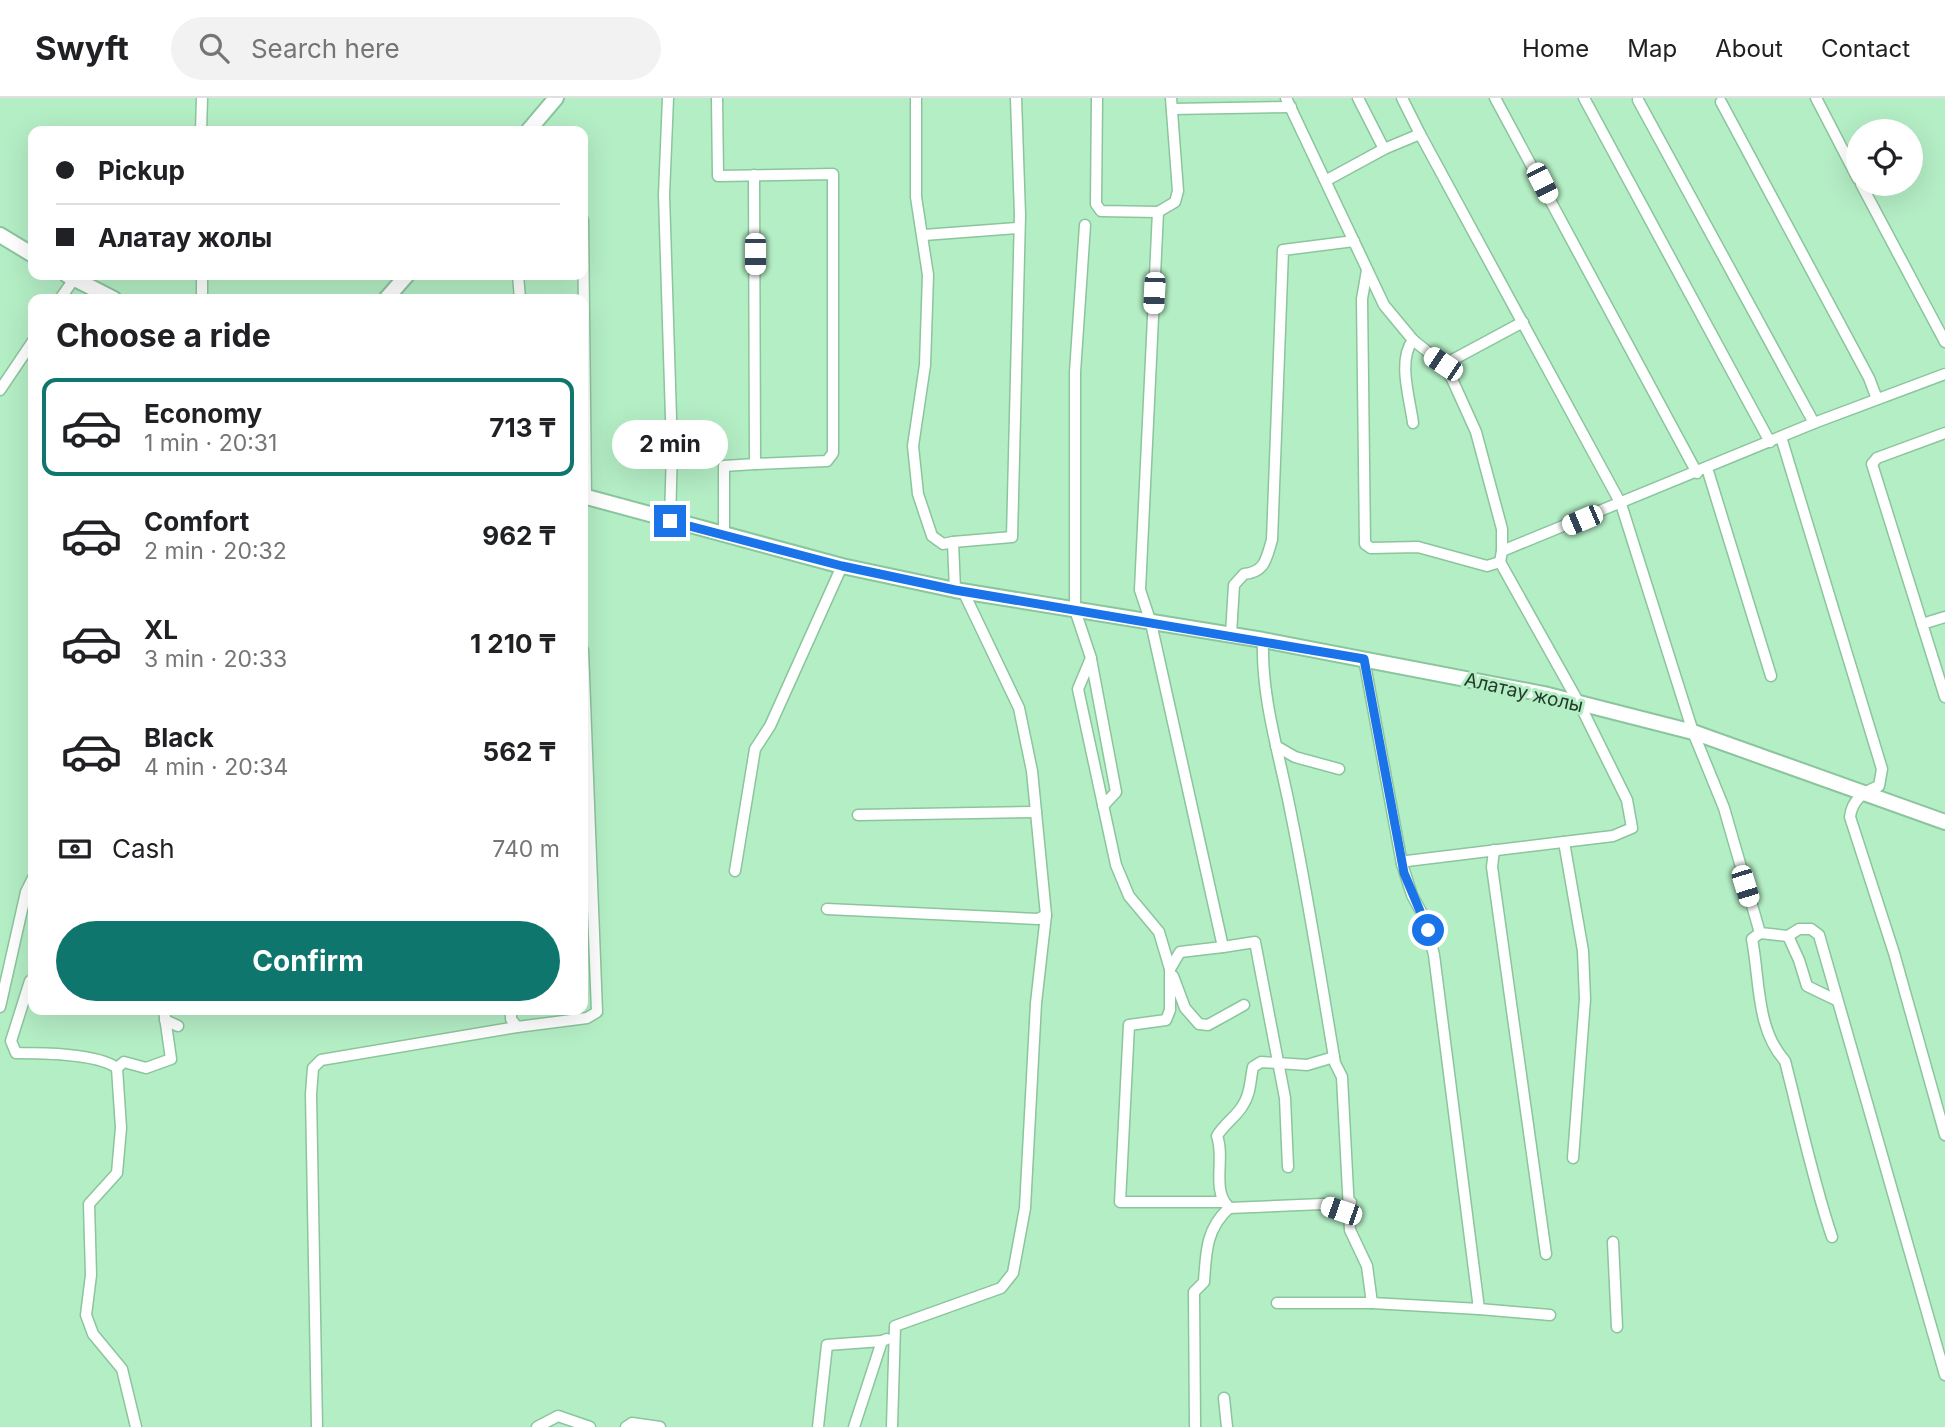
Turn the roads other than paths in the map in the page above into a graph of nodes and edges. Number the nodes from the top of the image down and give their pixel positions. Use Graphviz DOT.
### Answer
graph roads {
  1 [pos="202,98"];
  2 [pos="555,98"];
  3 [pos="668,98"];
  4 [pos="717,98"];
  5 [pos="916,98"];
  6 [pos="1016,98"];
  7 [pos="1097,98"];
  8 [pos="1357,98"];
  9 [pos="1402,98"];
  10 [pos="1495,98"];
  11 [pos="1584,98"];
  12 [pos="1816,98"];
  13 [pos="1638,100"];
  14 [pos="1288,102"];
  15 [pos="1721,102"];
  16 [pos="1171,103"];
  17 [pos="201,126"];
  18 [pos="532,126"];
  19 [pos="1420,134"];
  20 [pos="1384,149"];
  21 [pos="1846,156"];
  22 [pos="754,175"];
  23 [pos="1327,180"];
  24 [pos="1867,196"];
  25 [pos="1158,212"];
  26 [pos="1085,225"];
  27 [pos="1017,228"];
  28 [pos="0,235"];
  29 [pos="924,235"];
  30 [pos="1354,241"];
  31 [pos="28,252"];
  32 [pos="1367,270"];
  33 [pos="76,280"];
  34 [pos="403,280"];
  35 [pos="104,294"];
  36 [pos="390,294"];
  37 [pos="1523,323"];
  38 [pos="1413,340"];
  39 [pos="1945,342"];
  40 [pos="28,348"];
  41 [pos="1443,365"];
  42 [pos="1945,374"];
  43 [pos="0,390"];
  44 [pos="1877,399"];
  45 [pos="1413,423"];
  46 [pos="1814,423"];
  47 [pos="1945,433"];
  48 [pos="1780,437"];
  49 [pos="1770,442"];
  50 [pos="755,464"];
  51 [pos="1702,471"];
  52 [pos="588,498"];
  53 [pos="1621,504"];
  54 [pos="670,521"];
  55 [pos="724,535"];
  56 [pos="953,542"];
  57 [pos="1501,557"];
  58 [pos="842,566"];
  59 [pos="963,591"];
  60 [pos="1082,611"];
  61 [pos="1945,617"];
  62 [pos="1152,623"];
  63 [pos="1922,624"];
  64 [pos="1230,634"];
  65 [pos="1263,640"];
  66 [pos="1091,658"];
  67 [pos="1364,659"];
  68 [pos="1771,676"];
  69 [pos="1945,697"];
  70 [pos="1580,705"];
  71 [pos="1693,732"];
  72 [pos="1276,746"];
  73 [pos="1339,769"];
  74 [pos="588,779"];
  75 [pos="1864,792"];
  76 [pos="1104,806"];
  77 [pos="1036,812"];
  78 [pos="858,815"];
  79 [pos="1945,822"];
  80 [pos="1564,842"];
  81 [pos="1494,850"];
  82 [pos="1402,864"];
  83 [pos="735,871"];
  84 [pos="28,888"];
  85 [pos="827,909"];
  86 [pos="1046,915"];
  87 [pos="1760,933"];
  88 [pos="1788,936"];
  89 [pos="1223,947"];
  90 [pos="1170,969"];
  91 [pos="28,987"];
  92 [pos="1836,1000"];
  93 [pos="1244,1005"];
  94 [pos="0,1007"];
  95 [pos="164,1015"];
  96 [pos="511,1015"];
  97 [pos="178,1026"];
  98 [pos="517,1027"];
  99 [pos="1334,1057"];
  100 [pos="1279,1063"];
  101 [pos="117,1068"];
  102 [pos="1945,1135"];
  103 [pos="1573,1158"];
  104 [pos="1288,1167"];
  105 [pos="1351,1202"];
  106 [pos="1226,1205"];
  107 [pos="1832,1237"];
  108 [pos="1613,1242"];
  109 [pos="1546,1254"];
  110 [pos="1277,1303"];
  111 [pos="1372,1303"];
  112 [pos="1479,1309"];
  113 [pos="1550,1315"];
  114 [pos="1617,1326"];
  115 [pos="894,1337"];
  116 [pos="882,1341"];
  117 [pos="1945,1375"];
  118 [pos="1224,1398"];
  119 [pos="136,1427"];
  120 [pos="317,1427"];
  121 [pos="537,1427"];
  122 [pos="590,1427"];
  123 [pos="626,1427"];
  124 [pos="660,1427"];
  125 [pos="818,1427"];
  126 [pos="854,1427"];
  127 [pos="892,1427"];
  128 [pos="1195,1427"];
  129 [pos="1227,1427"];
  1 -- 17 [label="street"];
  2 -- 18 [label="main road"];
  3 -- 54 [label="street"];
  4 -- 22 [label="street"];
  5 -- 29 [label="street"];
  6 -- 27 [label="street"];
  7 -- 25 [label="street"];
  8 -- 20 [label="street"];
  9 -- 19 [label="street"];
  10 -- 51 [label="street"];
  11 -- 49 [label="street"];
  12 -- 21 [label="street"];
  13 -- 46 [label="street"];
  14 -- 16 [label="street"];
  14 -- 23 [label="street"];
  15 -- 44 [label="street"];
  16 -- 25 [label="street"];
  19 -- 20 [label="street"];
  19 -- 37 [label="street"];
  20 -- 23 [label="street"];
  22 -- 50 [label="street"];
  22 -- 50 [label="street"];
  23 -- 30 [label="street"];
  24 -- 39 [label="street"];
  25 -- 62 [label="street"];
  26 -- 60 [label="street"];
  27 -- 29 [label="street"];
  27 -- 56 [label="street"];
  28 -- 31 [label="main road"];
  29 -- 56 [label="street"];
  30 -- 32 [label="street"];
  30 -- 64 [label="street"];
  32 -- 38 [label="street"];
  32 -- 57 [label="street"];
  33 -- 35 [label="main road"];
  34 -- 36 [label="main road"];
  37 -- 41 [label="street"];
  37 -- 53 [label="street"];
  38 -- 41 [label="street"];
  38 -- 45 [label="street"];
  40 -- 43 [label="street"];
  41 -- 57 [label="street"];
  42 -- 44 [label="street"];
  44 -- 46 [label="street"];
  46 -- 48 [label="street"];
  47 -- 63 [label="street"];
  48 -- 49 [label="street"];
  48 -- 75 [label="street"];
  49 -- 51 [label="street"];
  50 -- 55 [label="street"];
  51 -- 53 [label="street"];
  51 -- 68 [label="street"];
  52 -- 54 [label="main road, Алатау жолы"];
  53 -- 57 [label="street"];
  53 -- 71 [label="street"];
  54 -- 55 [label="main road, Алатау жолы"];
  55 -- 58 [label="main road, Алатау жолы"];
  56 -- 59 [label="street"];
  57 -- 70 [label="street"];
  58 -- 59 [label="main road, Алатау жолы"];
  58 -- 83 [label="street"];
  59 -- 60 [label="main road, Алатау жолы"];
  59 -- 77 [label="street"];
  60 -- 62 [label="main road, Алатау жолы"];
  60 -- 66 [label="street"];
  61 -- 63 [label="street"];
  62 -- 64 [label="main road, Алатау жолы"];
  62 -- 89 [label="street"];
  63 -- 69 [label="street"];
  64 -- 65 [label="main road, Алатау жолы"];
  65 -- 67 [label="main road, Алатау жолы"];
  65 -- 72 [label="street"];
  66 -- 76 [label="street"];
  66 -- 76 [label="street"];
  67 -- 70 [label="main road, Алатау жолы"];
  67 -- 82 [label="street"];
  70 -- 71 [label="main road, Алатау жолы"];
  70 -- 80 [label="street"];
  71 -- 75 [label="main road, Алатау жолы"];
  71 -- 87 [label="street"];
  72 -- 73 [label="street"];
  72 -- 99 [label="street"];
  74 -- 98 [label="street"];
  75 -- 79 [label="main road, Алатау жолы"];
  75 -- 102 [label="street"];
  76 -- 90 [label="street"];
  77 -- 78 [label="street"];
  77 -- 86 [label="street"];
  80 -- 81 [label="street"];
  80 -- 103 [label="street"];
  81 -- 82 [label="street"];
  81 -- 109 [label="street"];
  82 -- 112 [label="street"];
  84 -- 94 [label="street"];
  85 -- 86 [label="street"];
  86 -- 115 [label="street"];
  87 -- 88 [label="street"];
  87 -- 107 [label="street"];
  88 -- 92 [label="street"];
  88 -- 92 [label="street"];
  89 -- 90 [label="street"];
  89 -- 100 [label="street"];
  90 -- 93 [label="street"];
  90 -- 106 [label="street"];
  91 -- 101 [label="street"];
  92 -- 117 [label="street"];
  95 -- 97 [label="street"];
  95 -- 101 [label="street"];
  96 -- 98 [label="street"];
  98 -- 120 [label="street"];
  99 -- 100 [label="street"];
  99 -- 105 [label="street"];
  100 -- 104 [label="street"];
  100 -- 106 [label="street"];
  101 -- 119 [label="street"];
  105 -- 106 [label="street"];
  105 -- 111 [label="street"];
  106 -- 128 [label="street"];
  108 -- 114 [label="street"];
  110 -- 111 [label="street"];
  111 -- 112 [label="street"];
  112 -- 113 [label="street"];
  115 -- 116 [label="street"];
  115 -- 127 [label="street"];
  116 -- 125 [label="street"];
  116 -- 126 [label="street"];
  118 -- 129 [label="street"];
  121 -- 122 [label="street"];
  123 -- 124 [label="street"];
}
